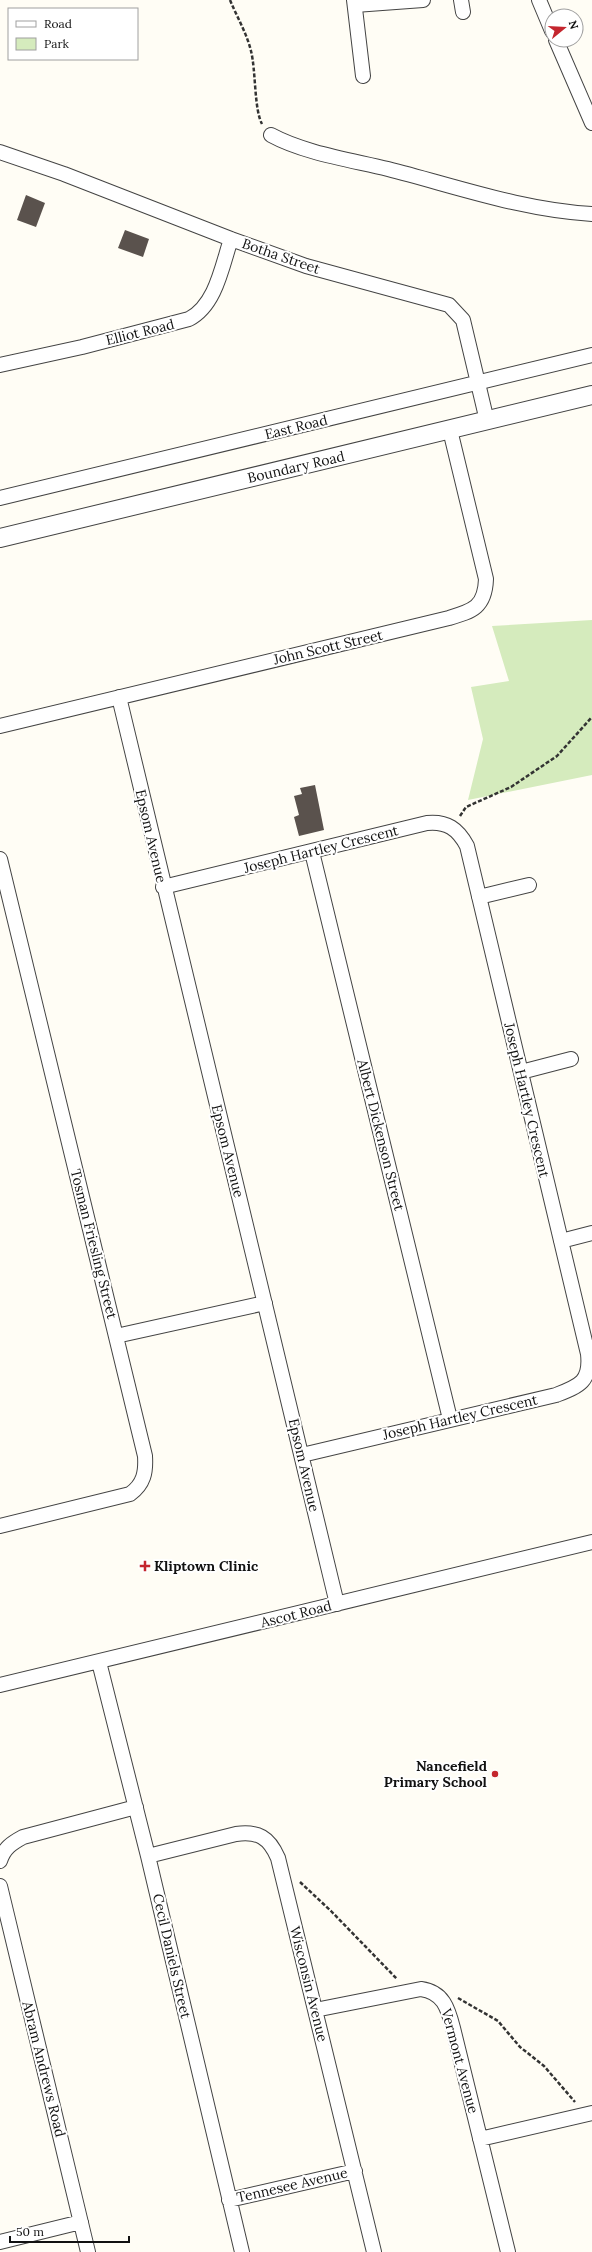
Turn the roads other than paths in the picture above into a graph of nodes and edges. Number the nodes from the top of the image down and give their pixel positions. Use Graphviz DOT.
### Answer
graph roads {
  1 [pos="423,0"];
  2 [pos="539,0"];
  3 [pos="355,2"];
  4 [pos="544,12"];
  5 [pos="559,48"];
  6 [pos="363,76"];
  7 [pos="592,123"];
  8 [pos="271,135"];
  9 [pos="0,152"];
  10 [pos="592,214"];
  11 [pos="231,239"];
  12 [pos="592,356"];
  13 [pos="0,365"];
  14 [pos="478,383"];
  15 [pos="592,395"];
  16 [pos="487,421"];
  17 [pos="450,430"];
  18 [pos="0,498"];
  19 [pos="0,538"];
  20 [pos="118,697"];
  21 [pos="0,726"];
  22 [pos="312,852"];
  23 [pos="0,859"];
  24 [pos="529,885"];
  25 [pos="163,887"];
  26 [pos="479,897"];
  27 [pos="571,1059"];
  28 [pos="521,1072"];
  29 [pos="592,1233"];
  30 [pos="561,1241"];
  31 [pos="265,1303"];
  32 [pos="116,1336"];
  33 [pos="589,1379"];
  34 [pos="450,1419"];
  35 [pos="302,1455"];
  36 [pos="0,1526"];
  37 [pos="592,1542"];
  38 [pos="337,1604"];
  39 [pos="99,1662"];
  40 [pos="0,1685"];
  41 [pos="136,1808"];
  42 [pos="148,1856"];
  43 [pos="0,1861"];
  44 [pos="0,1886"];
  45 [pos="315,2010"];
  46 [pos="589,2113"];
  47 [pos="480,2139"];
  48 [pos="355,2171"];
  49 [pos="229,2200"];
  50 [pos="81,2222"];
  51 [pos="0,2242"];
  52 [pos="88,2252"];
  53 [pos="242,2252"];
  54 [pos="374,2252"];
  55 [pos="508,2252"];
  1 -- 3 [label="street"];
  2 -- 4 [label="street"];
  3 -- 6 [label="street"];
  5 -- 7 [label="street"];
  8 -- 10 [label="street"];
  9 -- 11 [label="street, Botha Street"];
  11 -- 13 [label="street, Elliot Road"];
  11 -- 14 [label="street, Botha Street"];
  12 -- 14 [label="street, East Road"];
  14 -- 16 [label="street, Botha Street"];
  14 -- 18 [label="street, East Road"];
  15 -- 16 [label="street, Boundary Road"];
  16 -- 17 [label="street, Boundary Road"];
  17 -- 19 [label="street, Boundary Road"];
  17 -- 20 [label="street, John Scott Street"];
  20 -- 21 [label="street, John Scott Street"];
  20 -- 25 [label="street, Epsom Avenue"];
  22 -- 25 [label="street, Joseph Hartley Crescent"];
  22 -- 26 [label="street, Joseph Hartley Crescent"];
  22 -- 34 [label="street, Albert Dickenson Street"];
  23 -- 32 [label="street, Tosman Friesling Street"];
  24 -- 26 [label="street"];
  25 -- 31 [label="street, Epsom Avenue"];
  26 -- 28 [label="street, Joseph Hartley Crescent"];
  27 -- 28 [label="street"];
  28 -- 30 [label="street, Joseph Hartley Crescent"];
  29 -- 30 [label="street"];
  30 -- 33 [label="street, Joseph Hartley Crescent"];
  31 -- 32 [label="street"];
  31 -- 35 [label="street, Epsom Avenue"];
  32 -- 36 [label="street, Tosman Friesling Street"];
  33 -- 34 [label="street, Joseph Hartley Crescent"];
  34 -- 35 [label="street, Joseph Hartley Crescent"];
  35 -- 38 [label="street, Epsom Avenue"];
  37 -- 38 [label="street, Ascot Road"];
  38 -- 39 [label="street, Ascot Road"];
  39 -- 40 [label="street, Ascot Road"];
  39 -- 41 [label="street, Cecil Daniels Street"];
  41 -- 42 [label="street, Cecil Daniels Street"];
  41 -- 43 [label="street"];
  42 -- 45 [label="street, Wisconsin Avenue"];
  42 -- 49 [label="street, Cecil Daniels Street"];
  44 -- 50 [label="street, Abram Andrews Road"];
  45 -- 47 [label="street, Vermont Avenue"];
  45 -- 48 [label="street, Wisconsin Avenue"];
  46 -- 47 [label="street"];
  47 -- 55 [label="street, Vermont Avenue"];
  48 -- 49 [label="street, Tennesee Avenue"];
  48 -- 54 [label="street, Wisconsin Avenue"];
  49 -- 53 [label="street, Cecil Daniels Street"];
  50 -- 51 [label="street"];
  50 -- 52 [label="street, Abram Andrews Road"];
}
